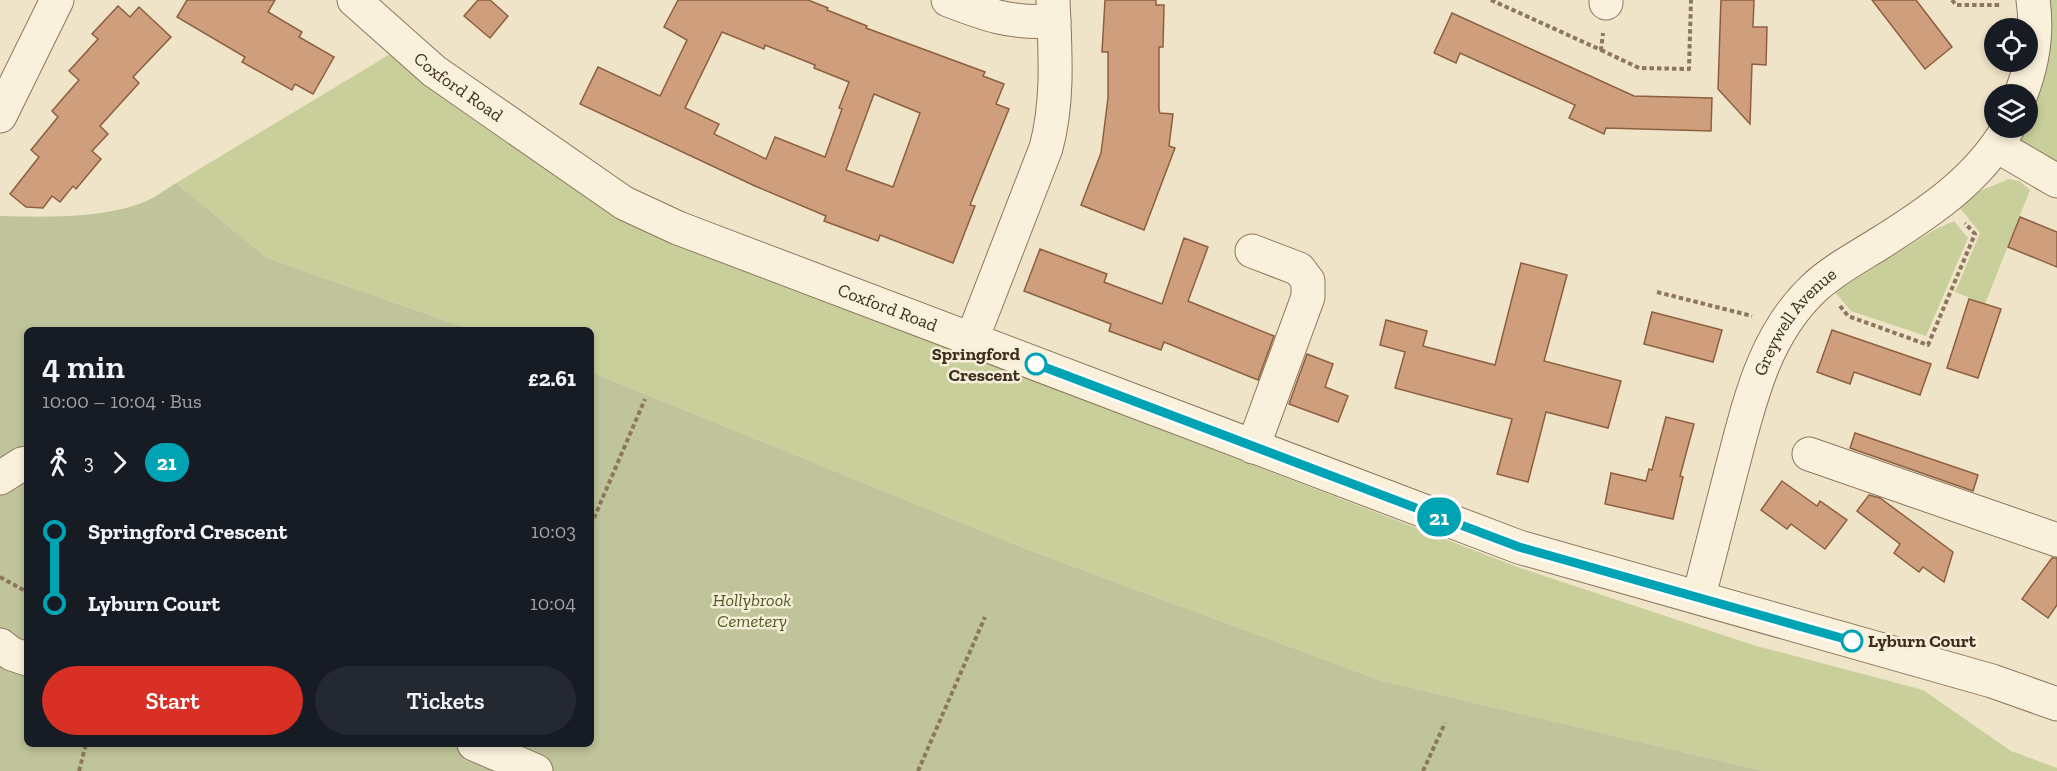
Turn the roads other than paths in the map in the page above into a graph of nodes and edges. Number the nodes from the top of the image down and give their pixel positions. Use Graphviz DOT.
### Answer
graph roads {
  1 [pos="57,0"];
  2 [pos="354,0"];
  3 [pos="948,0"];
  4 [pos="2034,3"];
  5 [pos="1054,11"];
  6 [pos="2025,84"];
  7 [pos="0,117"];
  8 [pos="2001,138"];
  9 [pos="2003,138"];
  10 [pos="2057,181"];
  11 [pos="1252,251"];
  12 [pos="972,339"];
  13 [pos="1253,447"];
  14 [pos="1809,454"];
  15 [pos="24,464"];
  16 [pos="0,478"];
  17 [pos="2057,540"];
  18 [pos="1698,596"];
  19 [pos="0,645"];
  20 [pos="24,658"];
  21 [pos="2057,704"];
  22 [pos="481,747"];
  23 [pos="536,771"];
  1 -- 7 [label="street"];
  2 -- 12 [label="street, Coxford Road"];
  3 -- 5 [label="street"];
  4 -- 6 [label="street"];
  5 -- 12 [label="street"];
  8 -- 18 [label="street, Greywell Avenue"];
  9 -- 10 [label="street"];
  11 -- 13 [label="street"];
  12 -- 13 [label="street, Coxford Road"];
  13 -- 18 [label="street, Coxford Road"];
  14 -- 17 [label="street"];
  15 -- 16 [label="street"];
  18 -- 21 [label="street, Coxford Road"];
  19 -- 20 [label="street"];
  22 -- 23 [label="street"];
}
